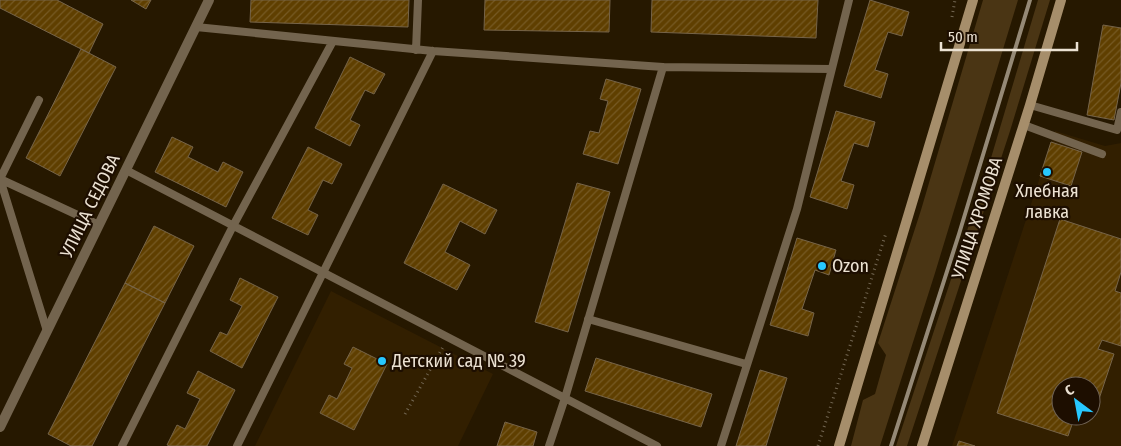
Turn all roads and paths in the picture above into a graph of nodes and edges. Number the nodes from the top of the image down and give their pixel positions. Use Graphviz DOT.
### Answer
graph roads {
  1 [pos="209,0"];
  2 [pos="418,0"];
  3 [pos="850,0"];
  4 [pos="954,0"];
  5 [pos="973,0"];
  6 [pos="1061,0"];
  7 [pos="950,25"];
  8 [pos="196,27"];
  9 [pos="333,41"];
  10 [pos="416,50"];
  11 [pos="433,51"];
  12 [pos="663,67"];
  13 [pos="831,70"];
  14 [pos="39,100"];
  15 [pos="1030,105"];
  16 [pos="1121,112"];
  17 [pos="1024,125"];
  18 [pos="1102,154"];
  19 [pos="126,170"];
  20 [pos="0,179"];
  21 [pos="99,225"];
  22 [pos="233,226"];
  23 [pos="888,229"];
  24 [pos="322,272"];
  25 [pos="588,319"];
  26 [pos="47,330"];
  27 [pos="448,337"];
  28 [pos="746,364"];
  29 [pos="565,398"];
  30 [pos="405,414"];
  31 [pos="0,427"];
  32 [pos="122,446"];
  33 [pos="237,446"];
  34 [pos="550,446"];
  35 [pos="657,446"];
  36 [pos="721,446"];
  37 [pos="818,446"];
  38 [pos="839,446"];
  39 [pos="922,446"];
  1 -- 8 [label="street, УЛИЦА СЕДОВА"];
  2 -- 10 [label="lane"];
  3 -- 13 [label="lane"];
  4 -- 7 [label="path"];
  5 -- 38 [label="street"];
  6 -- 15 [label="street, УЛИЦА ХРОМОВА"];
  8 -- 9 [label="lane"];
  8 -- 19 [label="street, УЛИЦА СЕДОВА"];
  9 -- 10 [label="lane"];
  9 -- 22 [label="lane"];
  10 -- 11 [label="lane"];
  11 -- 12 [label="lane"];
  11 -- 24 [label="lane"];
  12 -- 13 [label="lane"];
  12 -- 25 [label="lane"];
  13 -- 28 [label="lane"];
  14 -- 20 [label="lane"];
  15 -- 16 [label="lane"];
  15 -- 17 [label="street, УЛИЦА ХРОМОВА"];
  17 -- 18 [label="lane"];
  17 -- 39 [label="street, УЛИЦА ХРОМОВА"];
  19 -- 21 [label="street, УЛИЦА СЕДОВА"];
  19 -- 22 [label="lane"];
  20 -- 21 [label="lane"];
  20 -- 26 [label="lane"];
  21 -- 26 [label="street, УЛИЦА СЕДОВА"];
  22 -- 24 [label="lane"];
  22 -- 32 [label="lane"];
  23 -- 37 [label="path"];
  24 -- 27 [label="lane"];
  24 -- 33 [label="lane"];
  25 -- 28 [label="lane"];
  25 -- 29 [label="lane"];
  26 -- 31 [label="street, УЛИЦА СЕДОВА"];
  27 -- 29 [label="lane"];
  27 -- 30 [label="path"];
  28 -- 36 [label="lane"];
  29 -- 34 [label="lane"];
  29 -- 35 [label="lane"];
}
